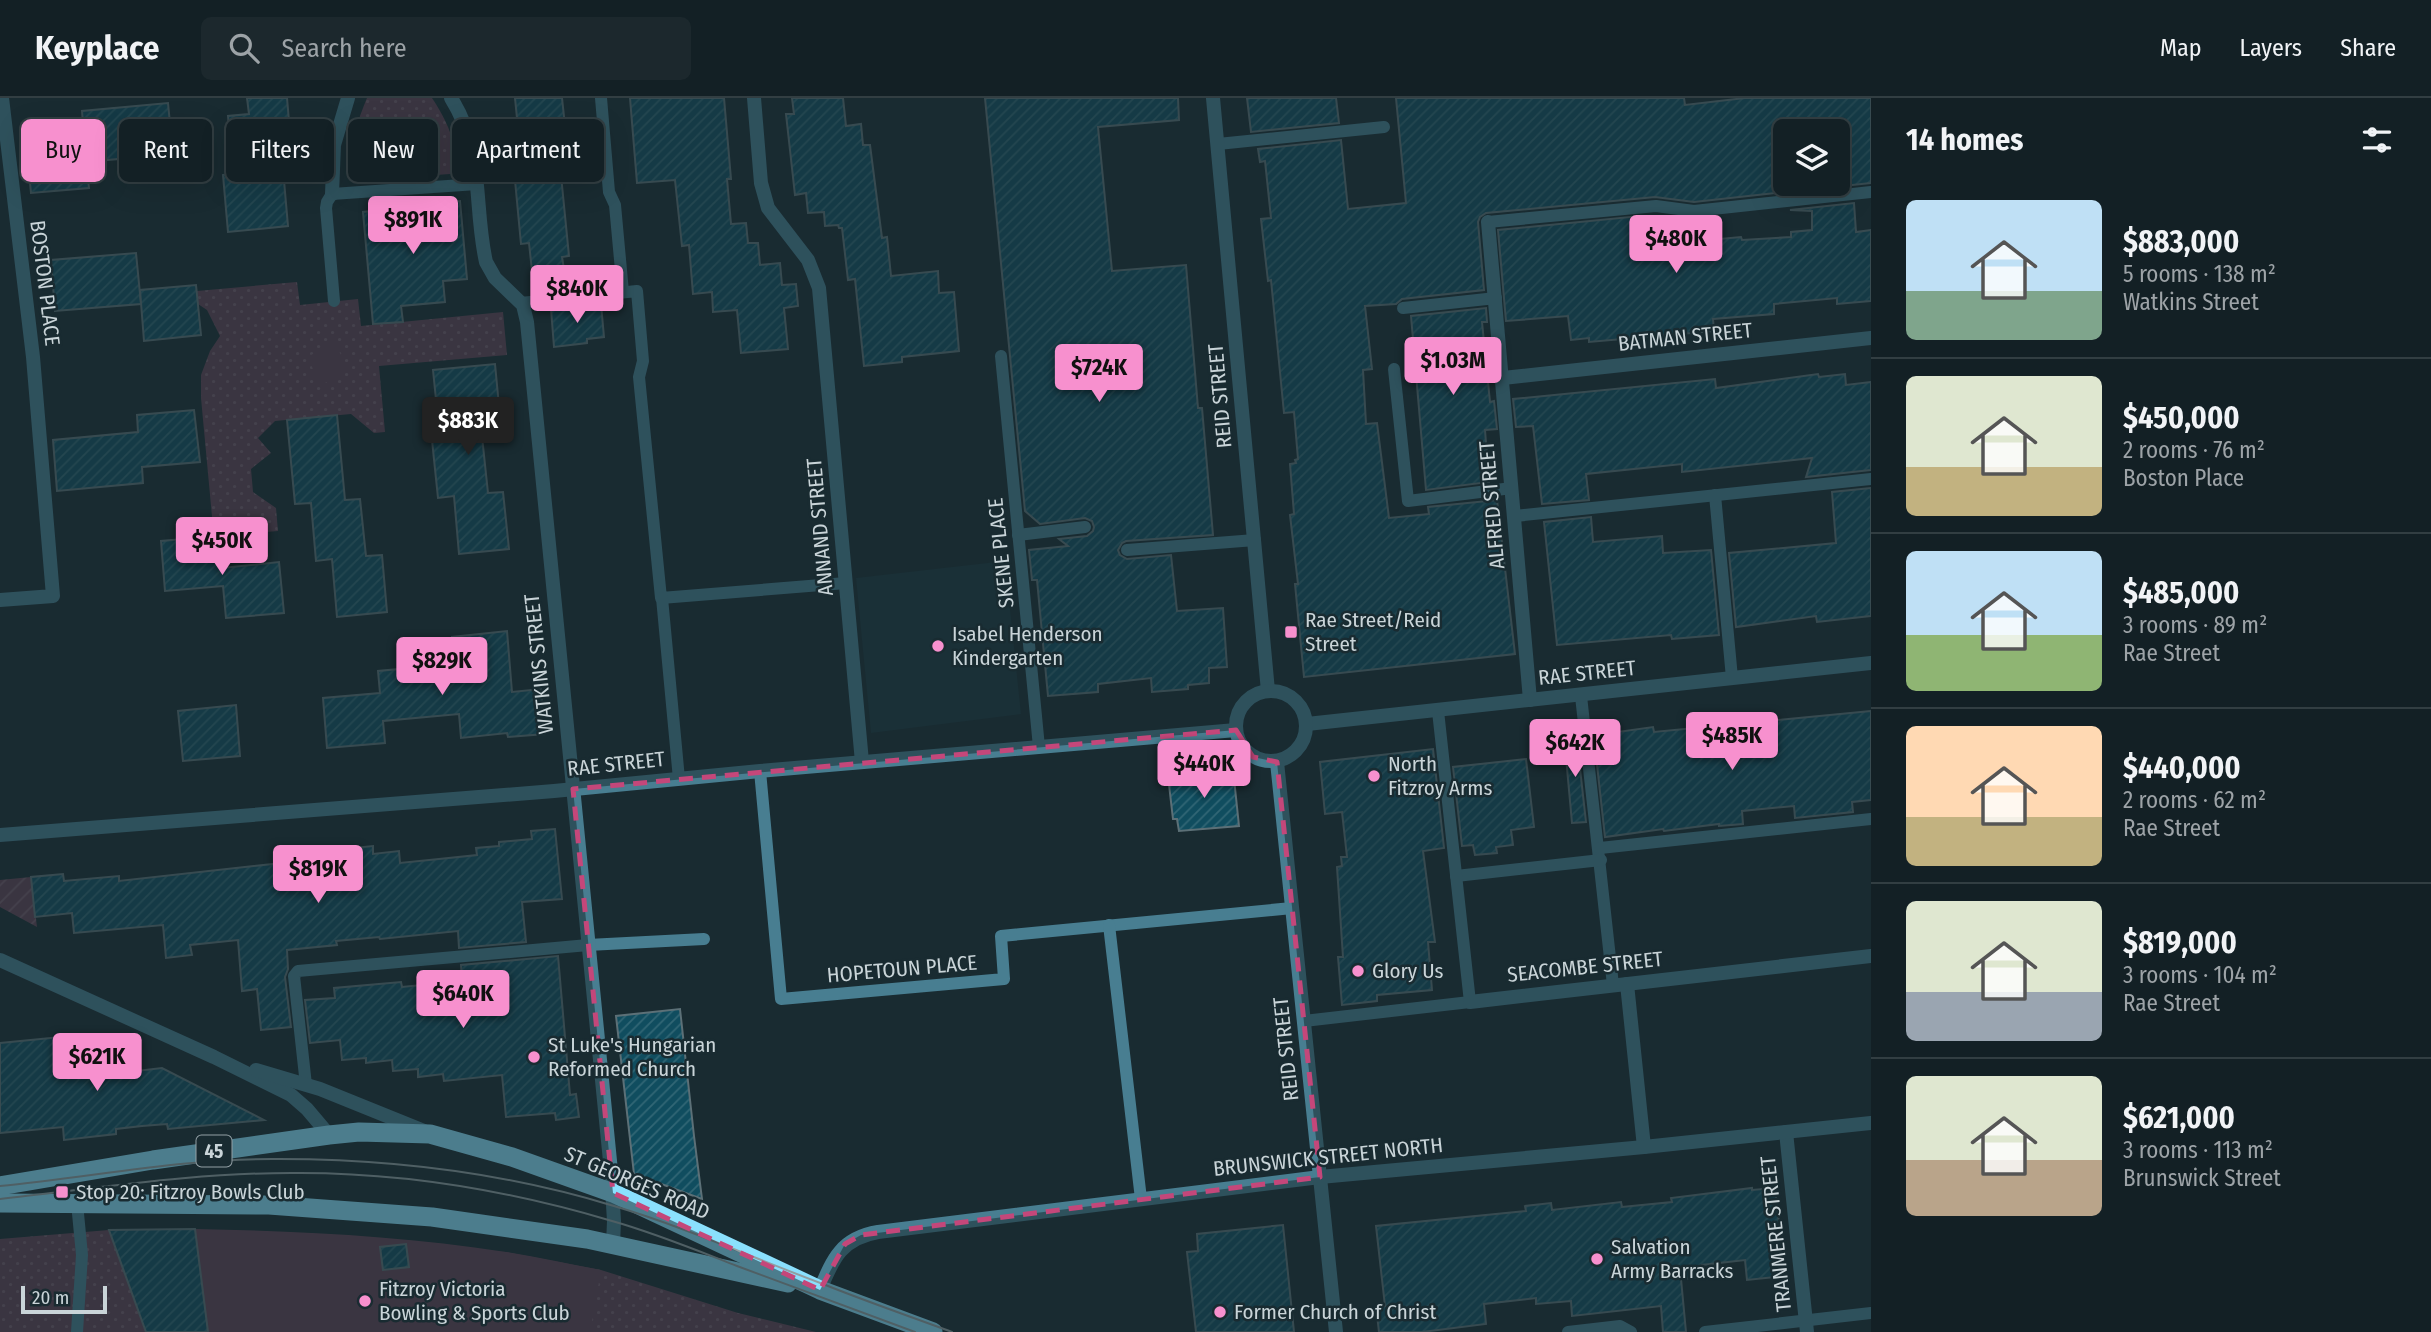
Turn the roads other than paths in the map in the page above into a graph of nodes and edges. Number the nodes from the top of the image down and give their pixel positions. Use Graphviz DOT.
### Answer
graph roads {
  1 [pos="2,98"];
  2 [pos="348,98"];
  3 [pos="451,98"];
  4 [pos="601,98"];
  5 [pos="754,98"];
  6 [pos="1213,98"];
  7 [pos="1384,127"];
  8 [pos="2,132"];
  9 [pos="1218,144"];
  10 [pos="477,184"];
  11 [pos="1871,192"];
  12 [pos="332,194"];
  13 [pos="1488,222"];
  14 [pos="623,292"];
  15 [pos="1496,298"];
  16 [pos="334,301"];
  17 [pos="521,303"];
  18 [pos="1403,308"];
  19 [pos="1871,338"];
  20 [pos="1001,356"];
  21 [pos="1394,369"];
  22 [pos="1503,378"];
  23 [pos="1871,480"];
  24 [pos="1512,488"];
  25 [pos="1715,495"];
  26 [pos="1514,516"];
  27 [pos="1085,527"];
  28 [pos="1018,535"];
  29 [pos="1255,540"];
  30 [pos="1127,550"];
  31 [pos="846,583"];
  32 [pos="662,598"];
  33 [pos="0,600"];
  34 [pos="1871,663"];
  35 [pos="1732,678"];
  36 [pos="1268,691"];
  37 [pos="1581,696"];
  38 [pos="1530,700"];
  39 [pos="1438,712"];
  40 [pos="1307,724"];
  41 [pos="1236,730"];
  42 [pos="1039,747"];
  43 [pos="862,762"];
  44 [pos="1277,762"];
  45 [pos="760,771"];
  46 [pos="679,779"];
  47 [pos="573,789"];
  48 [pos="1871,818"];
  49 [pos="0,835"];
  50 [pos="1601,854"];
  51 [pos="1456,876"];
  52 [pos="1292,908"];
  53 [pos="1110,925"];
  54 [pos="705,939"];
  55 [pos="588,945"];
  56 [pos="1871,956"];
  57 [pos="0,960"];
  58 [pos="1620,984"];
  59 [pos="1469,1002"];
  60 [pos="1304,1021"];
  61 [pos="214,1057"];
  62 [pos="306,1085"];
  63 [pos="1871,1122"];
  64 [pos="1786,1132"];
  65 [pos="430,1133"];
  66 [pos="329,1135"];
  67 [pos="1644,1147"];
  68 [pos="1320,1177"];
  69 [pos="0,1186"];
  70 [pos="612,1193"];
  71 [pos="1141,1199"];
  72 [pos="0,1203"];
  73 [pos="77,1203"];
  74 [pos="613,1245"];
  75 [pos="820,1290"];
  76 [pos="1871,1313"];
  77 [pos="1806,1326"];
  78 [pos="77,1332"];
  79 [pos="933,1332"];
  80 [pos="1336,1332"];
  81 [pos="1568,1332"];
  82 [pos="1631,1332"];
  83 [pos="1705,1332"];
  1 -- 8 [label="street, BOSTON PLACE"];
  2 -- 12 [label="street"];
  3 -- 10 [label="street"];
  4 -- 14 [label="lane"];
  5 -- 31 [label="street, ANNAND STREET"];
  6 -- 9 [label="street, REID STREET"];
  7 -- 9 [label="lane"];
  8 -- 33 [label="street, BOSTON PLACE"];
  9 -- 29 [label="street, REID STREET"];
  10 -- 12 [label="lane"];
  10 -- 17 [label="street"];
  11 -- 13 [label="lane"];
  12 -- 16 [label="lane"];
  13 -- 15 [label="street, ALFRED STREET"];
  14 -- 17 [label="lane"];
  14 -- 32 [label="lane"];
  15 -- 18 [label="lane"];
  15 -- 22 [label="street, ALFRED STREET"];
  17 -- 47 [label="street, WATKINS STREET"];
  19 -- 22 [label="street, BATMAN STREET"];
  20 -- 28 [label="lane, SKENE PLACE"];
  21 -- 24 [label="lane"];
  22 -- 24 [label="street, ALFRED STREET"];
  23 -- 25 [label="lane"];
  24 -- 26 [label="street, ALFRED STREET"];
  25 -- 26 [label="lane"];
  25 -- 35 [label="lane"];
  26 -- 38 [label="street, ALFRED STREET"];
  27 -- 28 [label="lane"];
  28 -- 42 [label="lane, SKENE PLACE"];
  29 -- 30 [label="lane"];
  29 -- 36 [label="street, REID STREET"];
  31 -- 32 [label="lane"];
  31 -- 43 [label="street, ANNAND STREET"];
  32 -- 46 [label="lane"];
  34 -- 35 [label="street, RAE STREET"];
  35 -- 37 [label="street, RAE STREET"];
  36 -- 40 [label="street"];
  36 -- 41 [label="street"];
  37 -- 38 [label="street, RAE STREET"];
  37 -- 50 [label="lane"];
  38 -- 39 [label="street, RAE STREET"];
  39 -- 40 [label="street, RAE STREET"];
  39 -- 51 [label="lane"];
  40 -- 44 [label="street"];
  41 -- 42 [label="street, RAE STREET"];
  41 -- 44 [label="street"];
  42 -- 43 [label="street, RAE STREET"];
  43 -- 45 [label="street, RAE STREET"];
  44 -- 52 [label="street, REID STREET"];
  45 -- 46 [label="street, RAE STREET"];
  45 -- 53 [label="lane, HOPETOUN PLACE"];
  46 -- 47 [label="street, RAE STREET"];
  47 -- 49 [label="street, RAE STREET"];
  47 -- 55 [label="street, WATKINS STREET"];
  48 -- 50 [label="lane"];
  50 -- 51 [label="lane"];
  50 -- 58 [label="lane"];
  51 -- 59 [label="lane"];
  52 -- 53 [label="lane, HOPETOUN PLACE"];
  52 -- 60 [label="street, REID STREET"];
  53 -- 71 [label="lane"];
  54 -- 55 [label="lane"];
  55 -- 62 [label="lane"];
  55 -- 70 [label="street, WATKINS STREET"];
  56 -- 58 [label="street, SEACOMBE STREET"];
  57 -- 61 [label="street"];
  58 -- 59 [label="street, SEACOMBE STREET"];
  58 -- 67 [label="street"];
  59 -- 60 [label="lane, SEACOMBE STREET"];
  60 -- 68 [label="street, REID STREET"];
  61 -- 62 [label="street"];
  61 -- 66 [label="street"];
  62 -- 65 [label="street"];
  63 -- 64 [label="street, BRUNSWICK STREET NORTH"];
  64 -- 67 [label="street, BRUNSWICK STREET NORTH"];
  64 -- 77 [label="street, TRANMERE STREET"];
  65 -- 66 [label="highway, 45"];
  65 -- 70 [label="highway, ST GEORGES ROAD / 45"];
  66 -- 69 [label="highway, 45"];
  67 -- 68 [label="street, BRUNSWICK STREET NORTH"];
  68 -- 71 [label="street, BRUNSWICK STREET NORTH"];
  68 -- 80 [label="street, REID STREET"];
  70 -- 74 [label="street, WATKINS STREET"];
  70 -- 75 [label="highway, ST GEORGES ROAD / 45"];
  71 -- 75 [label="street, BRUNSWICK STREET NORTH"];
  72 -- 73 [label="highway, 45"];
  73 -- 74 [label="highway, ST GEORGES ROAD / 45"];
  73 -- 78 [label="lane"];
  74 -- 75 [label="highway, ST GEORGES ROAD / 45"];
  75 -- 79 [label="highway, ST GEORGES ROAD / 45"];
  76 -- 77 [label="lane"];
  77 -- 83 [label="lane"];
  81 -- 82 [label="lane"];
}
